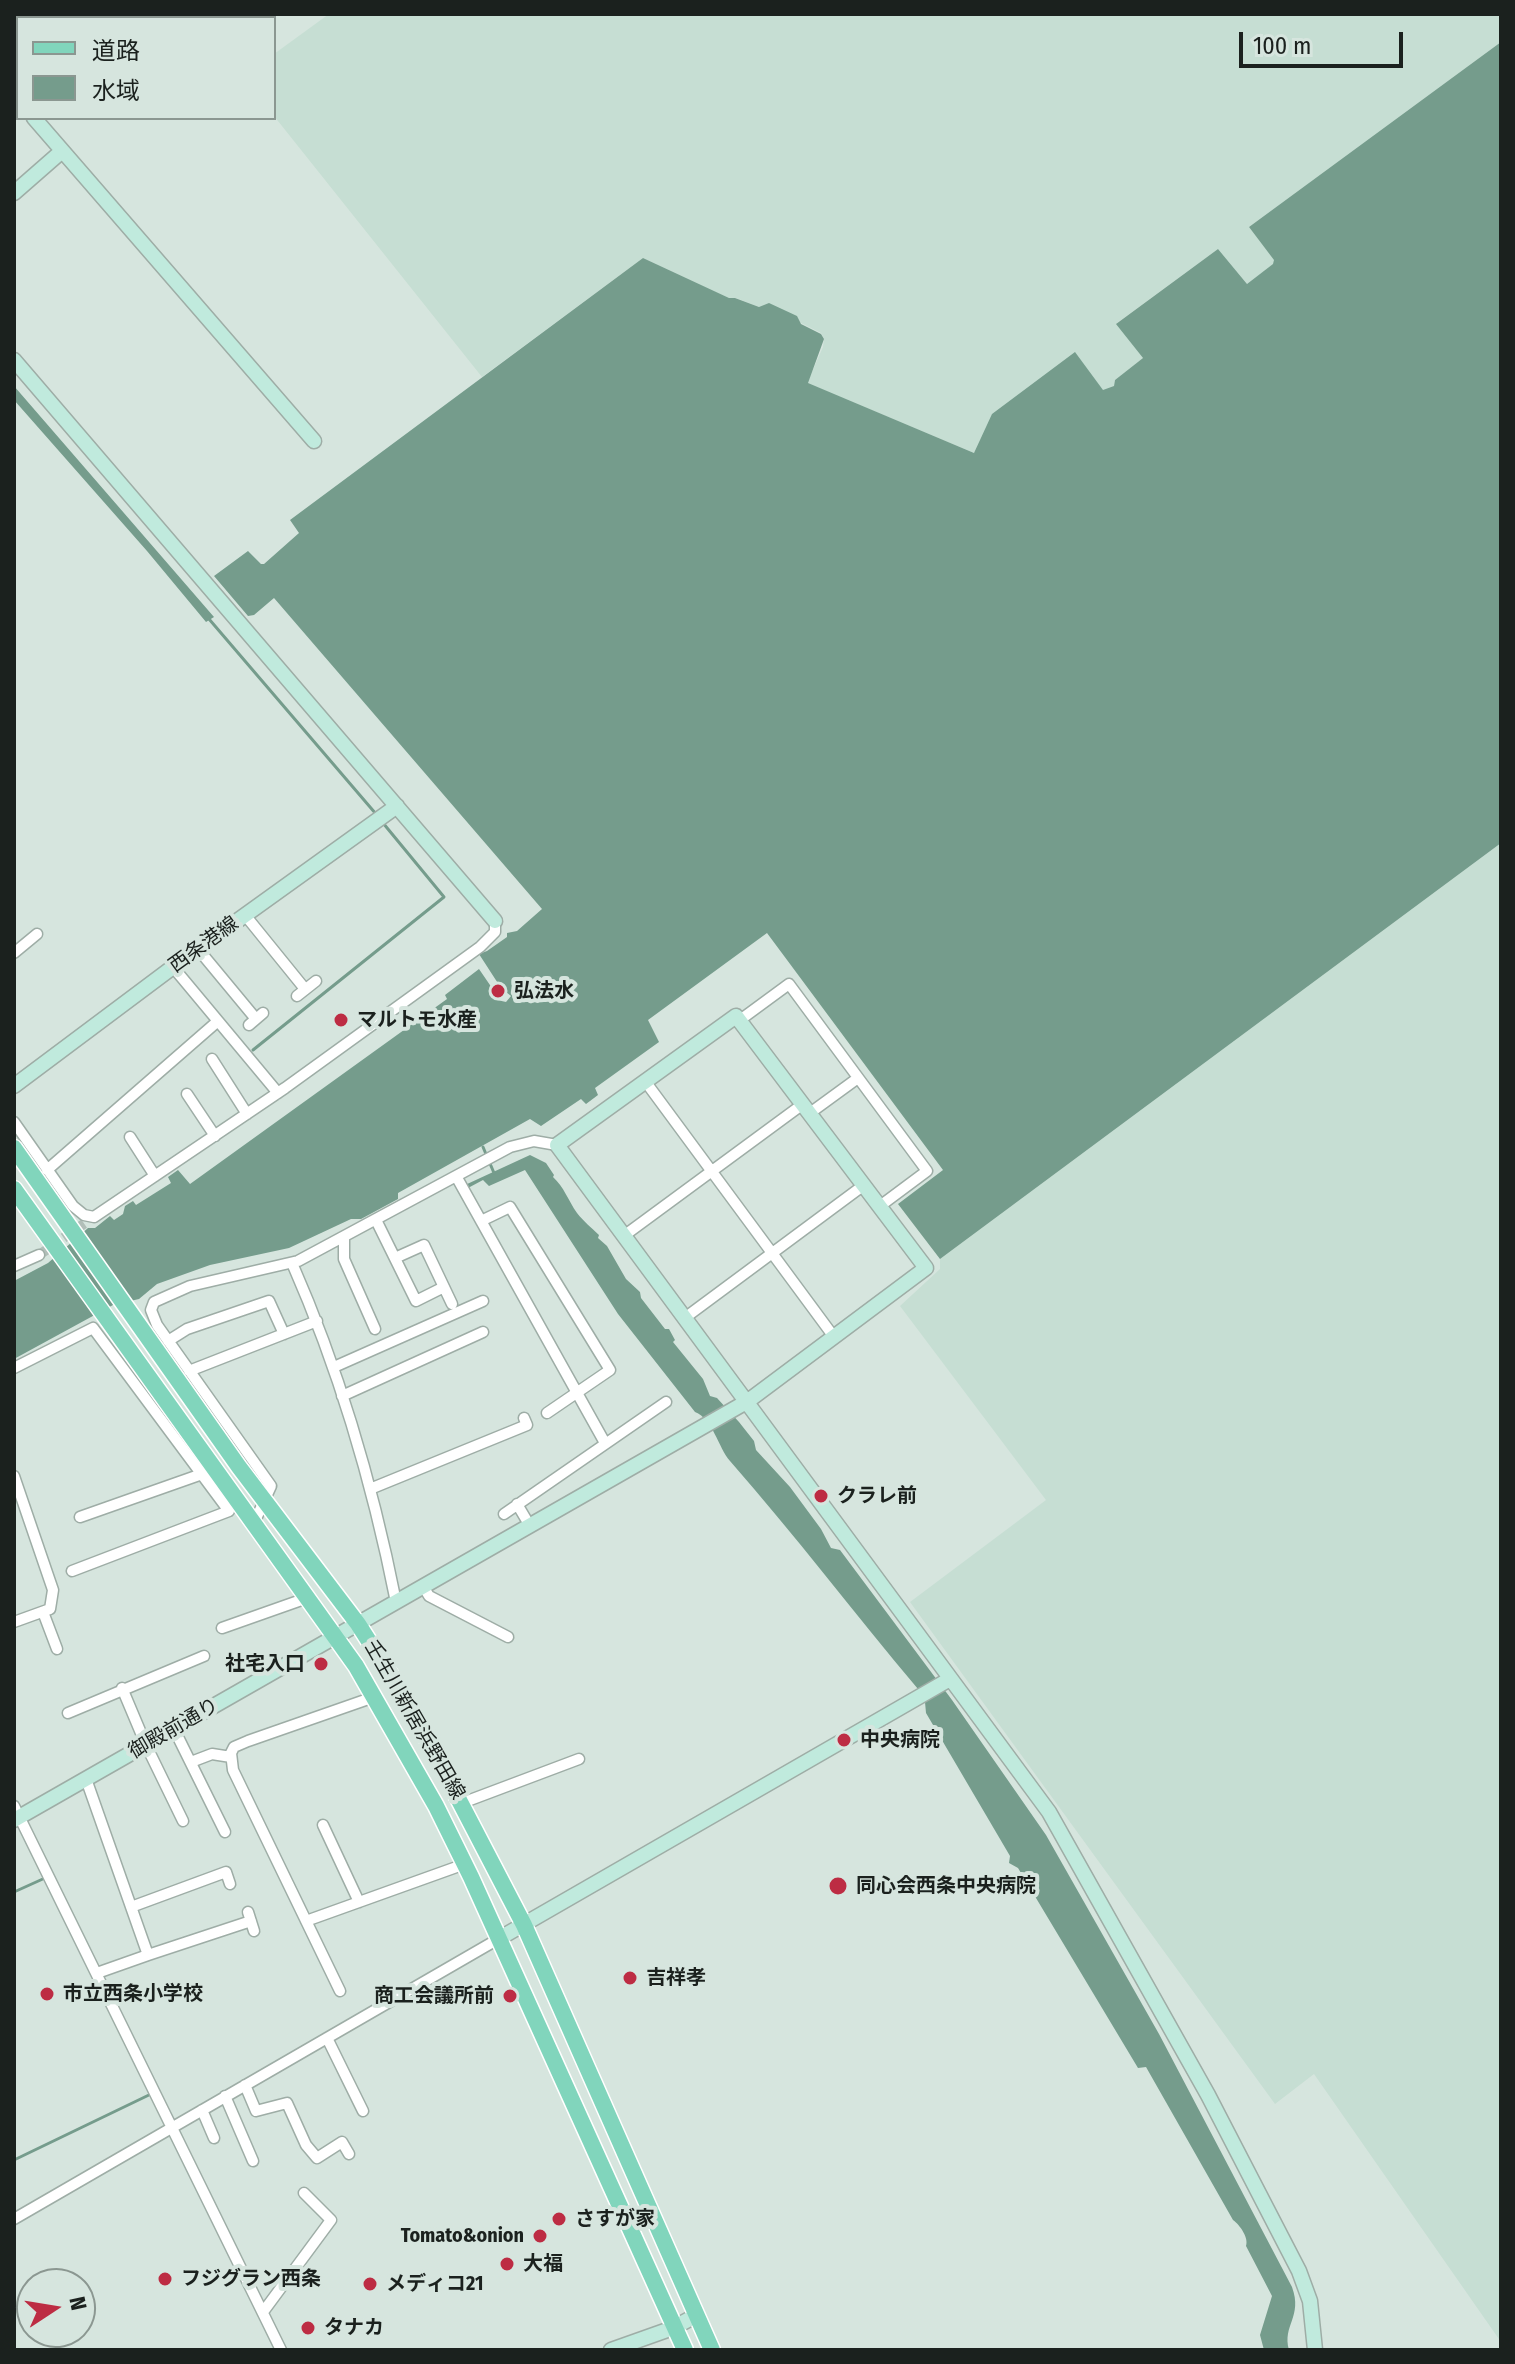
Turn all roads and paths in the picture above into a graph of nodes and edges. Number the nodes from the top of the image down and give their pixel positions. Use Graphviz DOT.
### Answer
graph roads {
  1 [pos="36,120"];
  2 [pos="62,151"];
  3 [pos="14,193"];
  4 [pos="14,360"];
  5 [pos="314,441"];
  6 [pos="397,806"];
  7 [pos="245,915"];
  8 [pos="495,921"];
  9 [pos="37,934"];
  10 [pos="198,949"];
  11 [pos="14,953"];
  12 [pos="173,967"];
  13 [pos="316,981"];
  14 [pos="256,1019"];
  15 [pos="740,1020"];
  16 [pos="218,1021"];
  17 [pos="212,1059"];
  18 [pos="858,1078"];
  19 [pos="645,1081"];
  20 [pos="14,1086"];
  21 [pos="278,1093"];
  22 [pos="187,1094"];
  23 [pos="806,1108"];
  24 [pos="247,1114"];
  25 [pos="14,1122"];
  26 [pos="215,1136"];
  27 [pos="130,1137"];
  28 [pos="557,1145"];
  29 [pos="14,1148"];
  30 [pos="47,1170"];
  31 [pos="712,1171"];
  32 [pos="155,1176"];
  33 [pos="456,1176"];
  34 [pos="864,1185"];
  35 [pos="14,1189"];
  36 [pos="880,1206"];
  37 [pos="376,1220"];
  38 [pos="481,1221"];
  39 [pos="85,1225"];
  40 [pos="625,1235"];
  41 [pos="344,1238"];
  42 [pos="772,1253"];
  43 [pos="39,1255"];
  44 [pos="395,1258"];
  45 [pos="292,1263"];
  46 [pos="14,1266"];
  47 [pos="444,1287"];
  48 [pos="483,1301"];
  49 [pos="452,1304"];
  50 [pos="686,1317"];
  51 [pos="317,1321"];
  52 [pos="375,1329"];
  53 [pos="483,1332"];
  54 [pos="284,1334"];
  55 [pos="834,1337"];
  56 [pos="168,1341"];
  57 [pos="334,1367"];
  58 [pos="14,1368"];
  59 [pos="189,1371"];
  60 [pos="579,1393"];
  61 [pos="342,1396"];
  62 [pos="666,1402"];
  63 [pos="743,1404"];
  64 [pos="547,1413"];
  65 [pos="524,1418"];
  66 [pos="605,1443"];
  67 [pos="239,1467"];
  68 [pos="202,1474"];
  69 [pos="14,1476"];
  70 [pos="218,1484"];
  71 [pos="370,1489"];
  72 [pos="263,1500"];
  73 [pos="517,1504"];
  74 [pos="504,1514"];
  75 [pos="80,1517"];
  76 [pos="254,1523"];
  77 [pos="530,1526"];
  78 [pos="72,1571"];
  79 [pos="423,1586"];
  80 [pos="307,1598"];
  81 [pos="396,1602"];
  82 [pos="43,1612"];
  83 [pos="14,1622"];
  84 [pos="358,1624"];
  85 [pos="222,1628"];
  86 [pos="508,1637"];
  87 [pos="335,1638"];
  88 [pos="57,1649"];
  89 [pos="204,1656"];
  90 [pos="947,1681"];
  91 [pos="122,1688"];
  92 [pos="374,1697"];
  93 [pos="68,1713"];
  94 [pos="174,1729"];
  95 [pos="146,1745"];
  96 [pos="231,1757"];
  97 [pos="579,1759"];
  98 [pos="191,1762"];
  99 [pos="86,1779"];
  100 [pos="462,1803"];
  101 [pos="16,1814"];
  102 [pos="183,1821"];
  103 [pos="323,1825"];
  104 [pos="225,1832"];
  105 [pos="465,1864"];
  106 [pos="230,1884"];
  107 [pos="359,1902"];
  108 [pos="131,1907"];
  109 [pos="251,1921"];
  110 [pos="306,1921"];
  111 [pos="524,1925"];
  112 [pos="500,1938"];
  113 [pos="148,1955"];
  114 [pos="97,1973"];
  115 [pos="340,1991"];
  116 [pos="327,2038"];
  117 [pos="245,2085"];
  118 [pos="225,2096"];
  119 [pos="202,2110"];
  120 [pos="363,2111"];
  121 [pos="172,2126"];
  122 [pos="214,2138"];
  123 [pos="349,2154"];
  124 [pos="253,2161"];
  125 [pos="304,2193"];
  126 [pos="14,2219"];
  127 [pos="263,2312"];
  128 [pos="697,2315"];
  129 [pos="673,2328"];
  130 [pos="281,2350"];
  131 [pos="611,2350"];
  132 [pos="685,2350"];
  133 [pos="712,2350"];
  134 [pos="1315,2350"];
  1 -- 2 [label="street"];
  2 -- 3 [label="street"];
  2 -- 5 [label="street"];
  4 -- 6 [label="street"];
  6 -- 7 [label="street, 西条港線"];
  6 -- 8 [label="street"];
  7 -- 10 [label="street, 西条港線"];
  7 -- 13 [label="street"];
  8 -- 21 [label="street"];
  9 -- 11 [label="street"];
  10 -- 12 [label="street, 西条港線"];
  10 -- 14 [label="street"];
  12 -- 16 [label="street"];
  12 -- 20 [label="street, 西条港線"];
  15 -- 18 [label="street"];
  15 -- 19 [label="street"];
  15 -- 23 [label="street"];
  16 -- 21 [label="street"];
  16 -- 30 [label="street"];
  17 -- 24 [label="street"];
  18 -- 23 [label="street"];
  18 -- 36 [label="street"];
  19 -- 28 [label="street"];
  19 -- 31 [label="street"];
  21 -- 24 [label="street"];
  22 -- 26 [label="street"];
  23 -- 31 [label="street"];
  23 -- 34 [label="street"];
  24 -- 26 [label="street"];
  25 -- 30 [label="street"];
  26 -- 32 [label="street"];
  27 -- 32 [label="street"];
  28 -- 33 [label="street"];
  28 -- 40 [label="street"];
  29 -- 39 [label="main road, 壬生川新居浜野田線"];
  30 -- 39 [label="street"];
  31 -- 40 [label="street"];
  31 -- 42 [label="street"];
  32 -- 39 [label="street"];
  33 -- 37 [label="street"];
  33 -- 38 [label="street"];
  34 -- 36 [label="street"];
  34 -- 42 [label="street"];
  35 -- 70 [label="main road, 壬生川新居浜野田線"];
  36 -- 55 [label="street, 御殿前通り"];
  37 -- 41 [label="street"];
  37 -- 44 [label="street"];
  38 -- 60 [label="street"];
  38 -- 60 [label="street"];
  39 -- 67 [label="main road, 壬生川新居浜野田線"];
  40 -- 50 [label="street"];
  41 -- 45 [label="street"];
  41 -- 52 [label="street"];
  42 -- 50 [label="street"];
  42 -- 55 [label="street"];
  43 -- 46 [label="street"];
  44 -- 47 [label="street"];
  44 -- 47 [label="street"];
  45 -- 51 [label="street"];
  45 -- 56 [label="street"];
  47 -- 49 [label="street"];
  48 -- 57 [label="street"];
  50 -- 63 [label="street"];
  51 -- 54 [label="street"];
  51 -- 57 [label="street"];
  53 -- 61 [label="street"];
  54 -- 56 [label="street"];
  54 -- 59 [label="street"];
  55 -- 63 [label="street, 御殿前通り"];
  56 -- 59 [label="street"];
  57 -- 61 [label="street"];
  58 -- 68 [label="street"];
  59 -- 72 [label="street"];
  60 -- 64 [label="street"];
  60 -- 66 [label="street"];
  61 -- 71 [label="street"];
  62 -- 66 [label="street"];
  63 -- 77 [label="street, 御殿前通り"];
  63 -- 90 [label="street"];
  65 -- 71 [label="street"];
  66 -- 73 [label="street"];
  67 -- 70 [label="street"];
  67 -- 72 [label="main road, 壬生川新居浜野田線"];
  68 -- 70 [label="street"];
  68 -- 75 [label="street"];
  69 -- 82 [label="street"];
  70 -- 76 [label="main road, 壬生川新居浜野田線"];
  70 -- 78 [label="street"];
  71 -- 81 [label="street"];
  72 -- 76 [label="street"];
  72 -- 84 [label="main road, 壬生川新居浜野田線"];
  73 -- 74 [label="street"];
  73 -- 77 [label="street"];
  76 -- 80 [label="main road, 壬生川新居浜野田線"];
  77 -- 79 [label="street, 御殿前通り"];
  79 -- 81 [label="street, 御殿前通り"];
  79 -- 86 [label="street"];
  80 -- 85 [label="street"];
  80 -- 87 [label="main road, 壬生川新居浜野田線"];
  81 -- 84 [label="street, 御殿前通り"];
  82 -- 83 [label="street"];
  82 -- 88 [label="street"];
  84 -- 87 [label="street, 御殿前通り"];
  84 -- 100 [label="main road, 壬生川新居浜野田線"];
  87 -- 92 [label="main road, 壬生川新居浜野田線"];
  87 -- 94 [label="street, 御殿前通り"];
  89 -- 91 [label="street"];
  90 -- 111 [label="street"];
  90 -- 134 [label="street"];
  91 -- 93 [label="street"];
  91 -- 95 [label="street"];
  92 -- 96 [label="street"];
  92 -- 105 [label="main road, 壬生川新居浜野田線"];
  94 -- 95 [label="street, 御殿前通り"];
  94 -- 98 [label="street"];
  95 -- 99 [label="street, 御殿前通り"];
  95 -- 102 [label="street"];
  96 -- 98 [label="street"];
  96 -- 110 [label="street"];
  97 -- 100 [label="street"];
  98 -- 104 [label="street"];
  99 -- 101 [label="street, 御殿前通り"];
  99 -- 108 [label="street"];
  100 -- 111 [label="main road, 壬生川新居浜野田線"];
  101 -- 114 [label="street"];
  103 -- 107 [label="street"];
  105 -- 107 [label="street"];
  105 -- 112 [label="main road, 壬生川新居浜野田線"];
  106 -- 108 [label="street"];
  107 -- 110 [label="street"];
  108 -- 113 [label="street"];
  109 -- 113 [label="street"];
  110 -- 115 [label="street"];
  111 -- 112 [label="street"];
  111 -- 128 [label="main road, 壬生川新居浜野田線"];
  112 -- 116 [label="street"];
  112 -- 129 [label="main road, 壬生川新居浜野田線"];
  113 -- 114 [label="street"];
  114 -- 121 [label="street"];
  116 -- 117 [label="street"];
  116 -- 120 [label="street"];
  117 -- 118 [label="street"];
  117 -- 123 [label="street"];
  118 -- 119 [label="street"];
  118 -- 124 [label="street"];
  119 -- 121 [label="street"];
  119 -- 122 [label="street"];
  121 -- 126 [label="street"];
  121 -- 127 [label="street"];
  125 -- 127 [label="street"];
  127 -- 130 [label="street"];
  128 -- 129 [label="street"];
  128 -- 133 [label="main road, 壬生川新居浜野田線"];
  129 -- 131 [label="street"];
  129 -- 132 [label="main road, 壬生川新居浜野田線"];
}
